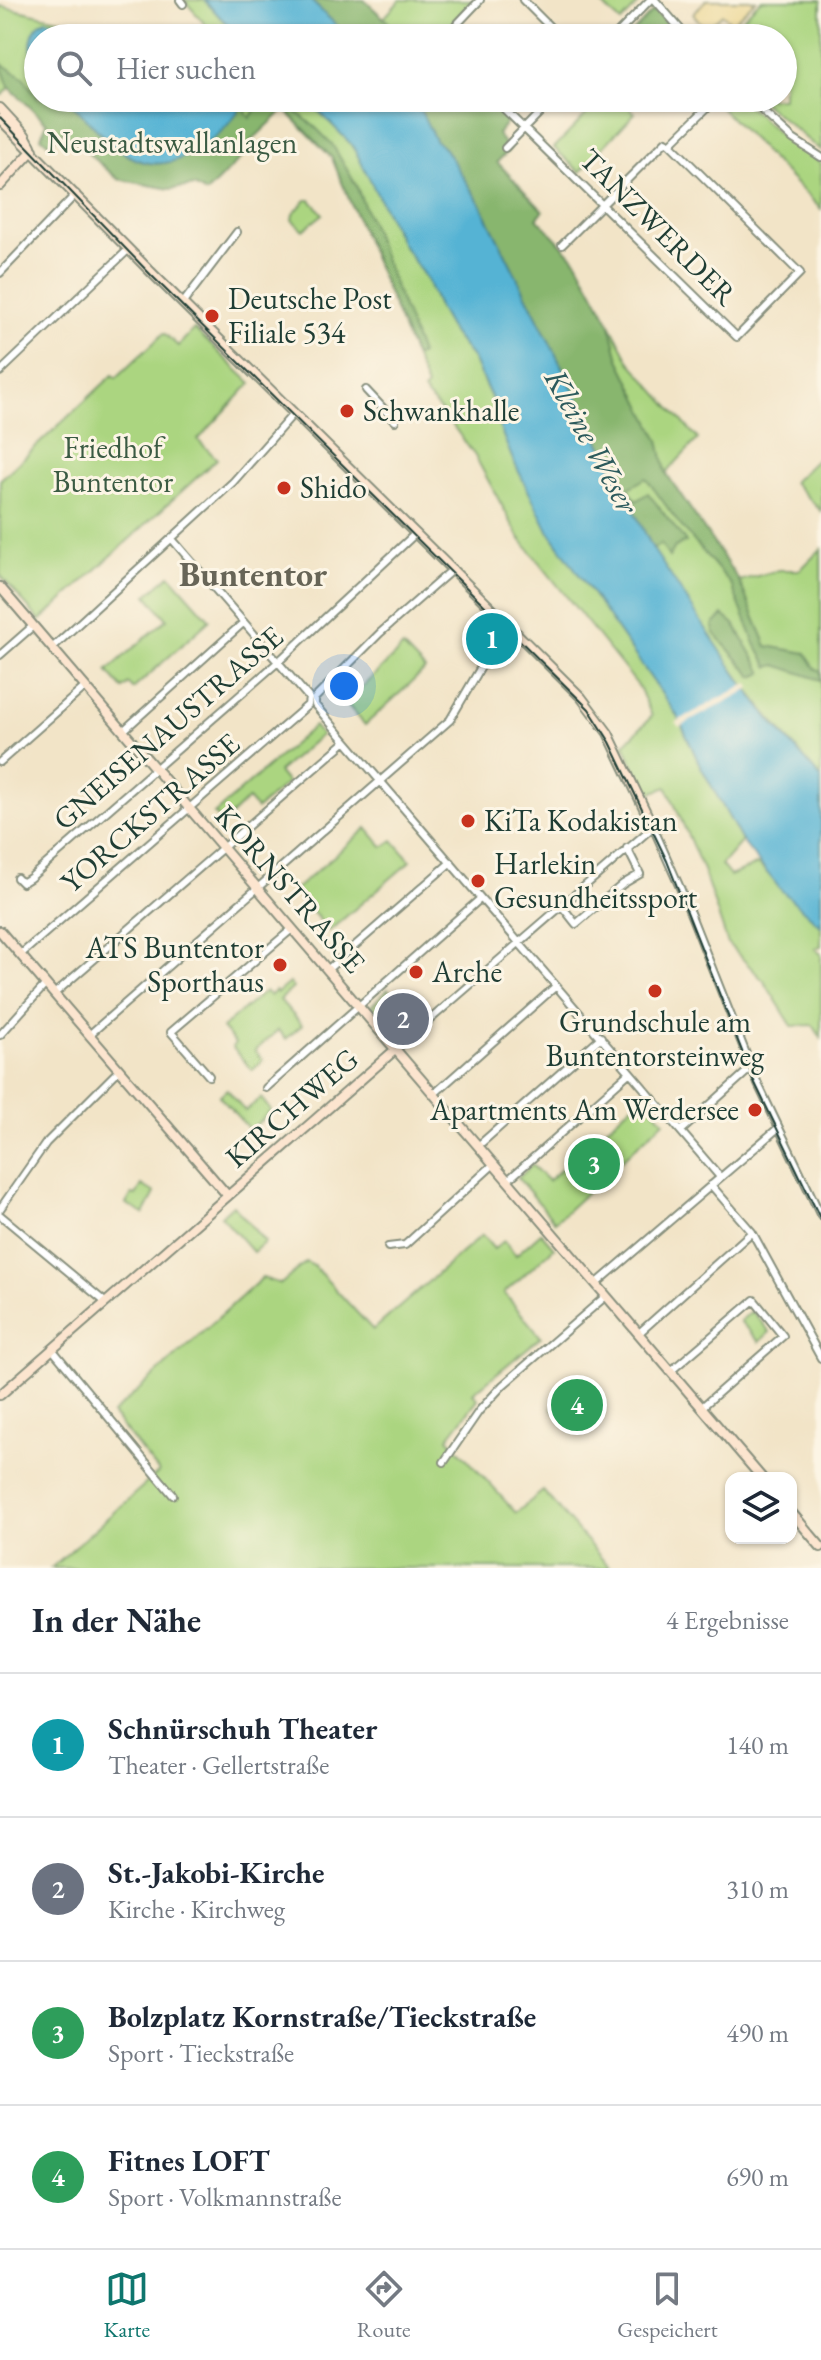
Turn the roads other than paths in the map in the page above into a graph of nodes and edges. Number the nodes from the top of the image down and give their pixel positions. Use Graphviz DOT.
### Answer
graph roads {
  1 [pos="480,0"];
  2 [pos="523,0"];
  3 [pos="652,0"];
  4 [pos="457,24"];
  5 [pos="547,24"];
  6 [pos="627,24"];
  7 [pos="675,24"];
  8 [pos="0,108"];
  9 [pos="507,112"];
  10 [pos="540,112"];
  11 [pos="703,112"];
  12 [pos="763,112"];
  13 [pos="0,119"];
  14 [pos="524,128"];
  15 [pos="670,144"];
  16 [pos="505,148"];
  17 [pos="33,150"];
  18 [pos="821,157"];
  19 [pos="0,186"];
  20 [pos="76,194"];
  21 [pos="604,204"];
  22 [pos="237,232"];
  23 [pos="562,245"];
  24 [pos="129,249"];
  25 [pos="0,273"];
  26 [pos="183,303"];
  27 [pos="0,372"];
  28 [pos="366,390"];
  29 [pos="294,413"];
  30 [pos="395,421"];
  31 [pos="416,533"];
  32 [pos="172,539"];
  33 [pos="453,569"];
  34 [pos="0,588"];
  35 [pos="243,623"];
  36 [pos="33,626"];
  37 [pos="518,633"];
  38 [pos="52,648"];
  39 [pos="0,655"];
  40 [pos="278,662"];
  41 [pos="85,687"];
  42 [pos="311,705"];
  43 [pos="123,731"];
  44 [pos="345,742"];
  45 [pos="0,762"];
  46 [pos="156,769"];
  47 [pos="379,780"];
  48 [pos="189,808"];
  49 [pos="653,827"];
  50 [pos="223,848"];
  51 [pos="627,848"];
  52 [pos="451,862"];
  53 [pos="17,878"];
  54 [pos="257,888"];
  55 [pos="480,899"];
  56 [pos="561,905"];
  57 [pos="292,929"];
  58 [pos="0,931"];
  59 [pos="519,943"];
  60 [pos="20,955"];
  61 [pos="327,970"];
  62 [pos="46,984"];
  63 [pos="556,986"];
  64 [pos="54,994"];
  65 [pos="359,1006"];
  66 [pos="0,1035"];
  67 [pos="89,1035"];
  68 [pos="601,1037"];
  69 [pos="396,1049"];
  70 [pos="751,1068"];
  71 [pos="119,1070"];
  72 [pos="630,1072"];
  73 [pos="209,1076"];
  74 [pos="266,1088"];
  75 [pos="434,1094"];
  76 [pos="777,1129"];
  77 [pos="681,1131"];
  78 [pos="478,1146"];
  79 [pos="494,1164"];
  80 [pos="720,1177"];
  81 [pos="508,1180"];
  82 [pos="711,1185"];
  83 [pos="228,1196"];
  84 [pos="0,1209"];
  85 [pos="0,1215"];
  86 [pos="821,1216"];
  87 [pos="752,1232"];
  88 [pos="388,1247"];
  89 [pos="596,1284"];
  90 [pos="606,1296"];
  91 [pos="105,1302"];
  92 [pos="639,1333"];
  93 [pos="52,1349"];
  94 [pos="821,1358"];
  95 [pos="671,1371"];
  96 [pos="0,1395"];
  97 [pos="702,1407"];
  98 [pos="444,1462"];
  99 [pos="757,1472"];
  100 [pos="173,1495"];
  101 [pos="797,1519"];
  102 [pos="821,1547"];
  1 -- 4 [label="street"];
  2 -- 5 [label="street"];
  3 -- 6 [label="street"];
  3 -- 7 [label="street"];
  8 -- 17 [label="street"];
  9 -- 14 [label="street, TANZWERDER"];
  10 -- 14 [label="street"];
  11 -- 15 [label="street"];
  12 -- 18 [label="street"];
  13 -- 17 [label="street"];
  14 -- 16 [label="street"];
  14 -- 21 [label="street, TANZWERDER"];
  15 -- 21 [label="street"];
  15 -- 21 [label="street, TANZWERDER"];
  17 -- 19 [label="street"];
  17 -- 20 [label="street"];
  20 -- 24 [label="street"];
  20 -- 25 [label="street"];
  21 -- 23 [label="street"];
  22 -- 26 [label="street"];
  24 -- 26 [label="street"];
  24 -- 27 [label="street"];
  26 -- 29 [label="street"];
  28 -- 30 [label="street"];
  29 -- 31 [label="street"];
  29 -- 32 [label="street"];
  31 -- 33 [label="street"];
  31 -- 40 [label="street, GNEISENAUSTRASSE"];
  32 -- 35 [label="street"];
  32 -- 38 [label="street"];
  33 -- 37 [label="street"];
  33 -- 42 [label="street, YORCKSTRASSE"];
  34 -- 36 [label="street, KORNSTRASSE"];
  35 -- 40 [label="street"];
  35 -- 43 [label="street"];
  36 -- 38 [label="street, KORNSTRASSE"];
  36 -- 39 [label="street"];
  37 -- 47 [label="street"];
  37 -- 49 [label="street"];
  38 -- 41 [label="street, KORNSTRASSE"];
  40 -- 42 [label="street"];
  40 -- 46 [label="street, GNEISENAUSTRASSE"];
  41 -- 43 [label="street, KORNSTRASSE"];
  41 -- 45 [label="street"];
  42 -- 44 [label="street"];
  42 -- 48 [label="street, YORCKSTRASSE"];
  43 -- 46 [label="street, KORNSTRASSE"];
  44 -- 47 [label="street"];
  44 -- 50 [label="street"];
  46 -- 48 [label="street, KORNSTRASSE"];
  46 -- 53 [label="street, GNEISENAUSTRASSE"];
  47 -- 52 [label="street"];
  47 -- 54 [label="street"];
  48 -- 50 [label="street, KORNSTRASSE"];
  48 -- 60 [label="street, YORCKSTRASSE"];
  49 -- 51 [label="street, KIRCHWEG"];
  49 -- 70 [label="street"];
  50 -- 54 [label="street, KORNSTRASSE"];
  50 -- 64 [label="street"];
  51 -- 56 [label="street, KIRCHWEG"];
  51 -- 56 [label="street"];
  52 -- 55 [label="street"];
  52 -- 61 [label="street"];
  54 -- 57 [label="street, KORNSTRASSE"];
  54 -- 67 [label="street"];
  55 -- 59 [label="street"];
  55 -- 65 [label="street"];
  56 -- 59 [label="street, KIRCHWEG"];
  57 -- 61 [label="street, KORNSTRASSE"];
  57 -- 73 [label="street"];
  58 -- 60 [label="street"];
  59 -- 63 [label="street"];
  59 -- 69 [label="street, KIRCHWEG"];
  60 -- 62 [label="street"];
  61 -- 65 [label="street, KORNSTRASSE"];
  62 -- 64 [label="street"];
  62 -- 66 [label="street"];
  63 -- 68 [label="street"];
  63 -- 75 [label="street"];
  64 -- 67 [label="street"];
  65 -- 69 [label="street, KORNSTRASSE"];
  65 -- 74 [label="street"];
  67 -- 71 [label="street"];
  68 -- 72 [label="street"];
  68 -- 78 [label="street"];
  69 -- 75 [label="street, KORNSTRASSE"];
  69 -- 83 [label="street, KIRCHWEG"];
  70 -- 76 [label="street"];
  70 -- 77 [label="street"];
  71 -- 83 [label="street"];
  71 -- 84 [label="street"];
  72 -- 77 [label="street"];
  72 -- 81 [label="street"];
  75 -- 78 [label="street, KORNSTRASSE"];
  76 -- 80 [label="street"];
  76 -- 86 [label="street"];
  77 -- 80 [label="street"];
  78 -- 79 [label="street, KORNSTRASSE"];
  79 -- 81 [label="street, KORNSTRASSE"];
  79 -- 88 [label="street"];
  80 -- 82 [label="street"];
  81 -- 89 [label="street, KORNSTRASSE"];
  82 -- 87 [label="street"];
  82 -- 89 [label="street"];
  83 -- 91 [label="street, KIRCHWEG"];
  85 -- 91 [label="street"];
  87 -- 92 [label="street"];
  87 -- 94 [label="street"];
  89 -- 90 [label="street, KORNSTRASSE"];
  90 -- 92 [label="street, KORNSTRASSE"];
  90 -- 98 [label="street"];
  91 -- 93 [label="street, KIRCHWEG"];
  92 -- 95 [label="street, KORNSTRASSE"];
  93 -- 96 [label="street, KIRCHWEG"];
  93 -- 100 [label="street"];
  95 -- 97 [label="street, KORNSTRASSE"];
  95 -- 97 [label="street"];
  97 -- 99 [label="street, KORNSTRASSE"];
  101 -- 102 [label="street"];
}
